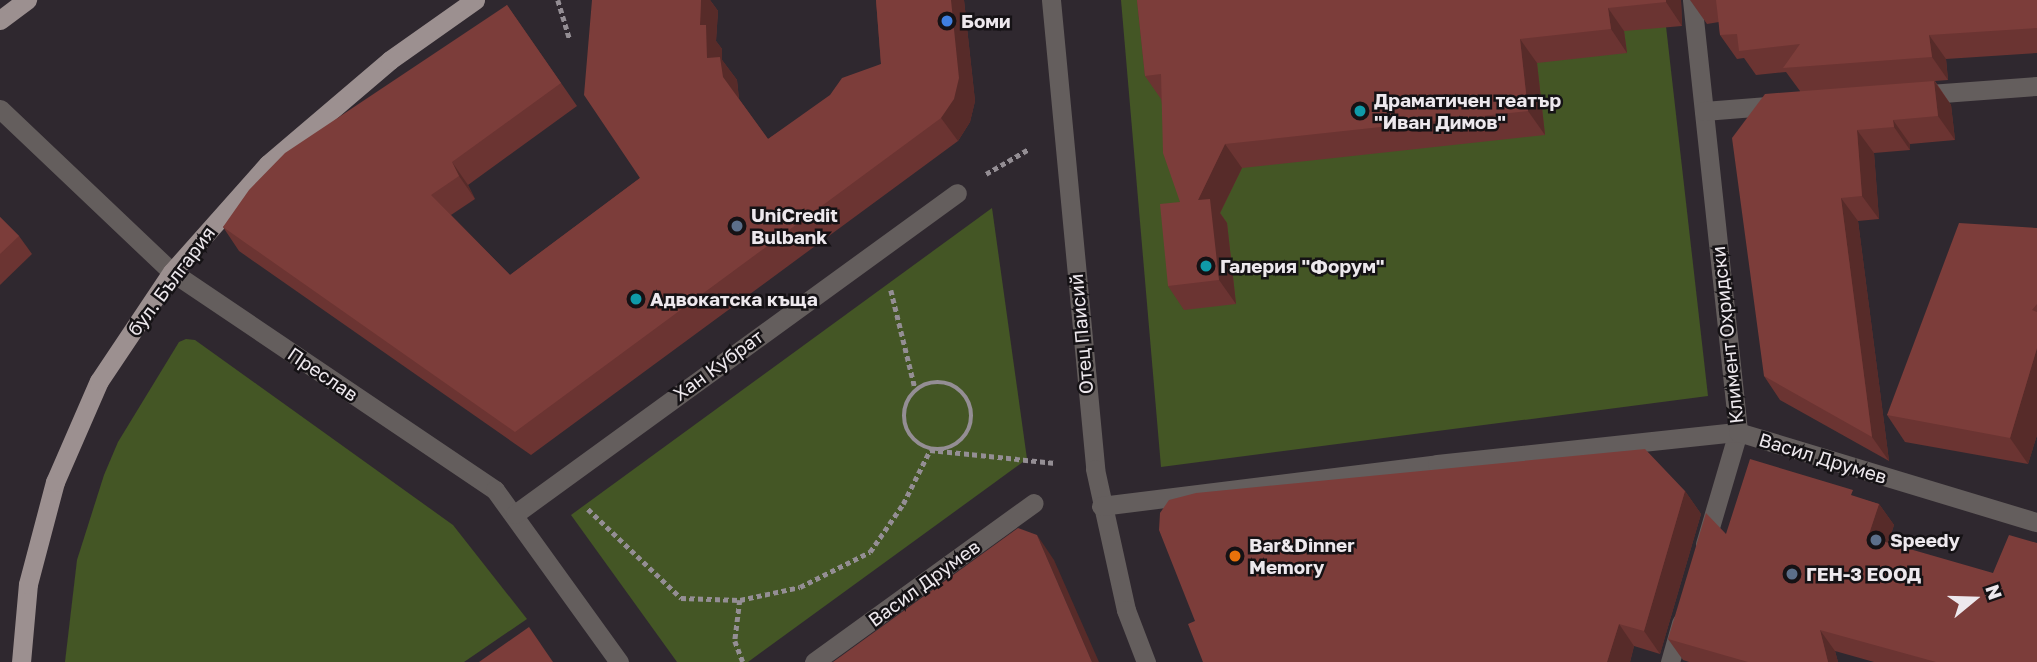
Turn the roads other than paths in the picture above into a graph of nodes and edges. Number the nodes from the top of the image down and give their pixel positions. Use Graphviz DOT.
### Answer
graph roads {
  1 [pos="27,0"];
  2 [pos="475,0"];
  3 [pos="1051,0"];
  4 [pos="1692,0"];
  5 [pos="0,20"];
  6 [pos="2037,86"];
  7 [pos="1898,96"];
  8 [pos="1801,104"];
  9 [pos="0,109"];
  10 [pos="1704,111"];
  11 [pos="957,193"];
  12 [pos="172,272"];
  13 [pos="1738,432"];
  14 [pos="1034,503"];
  15 [pos="1101,506"];
  16 [pos="515,514"];
  17 [pos="2037,522"];
  18 [pos="1697,570"];
  19 [pos="1685,610"];
  20 [pos="21,662"];
  21 [pos="619,662"];
  22 [pos="814,662"];
  23 [pos="1146,662"];
  24 [pos="1670,662"];
  1 -- 5 [label="main road"];
  2 -- 12 [label="main road, бул. България"];
  3 -- 15 [label="street, Отец Паисий"];
  4 -- 10 [label="street, Климент Охридски"];
  6 -- 7 [label="street"];
  8 -- 10 [label="street"];
  9 -- 12 [label="street, Преслав"];
  10 -- 13 [label="street, Климент Охридски"];
  11 -- 16 [label="street, Хан Кубрат"];
  12 -- 16 [label="street, Преслав"];
  12 -- 20 [label="main road, бул. България"];
  13 -- 15 [label="street, Васил Друмев"];
  13 -- 17 [label="street, Васил Друмев"];
  13 -- 18 [label="street, Климент Охридски"];
  14 -- 22 [label="street, Васил Друмев"];
  15 -- 23 [label="street, Отец Паисий"];
  16 -- 21 [label="street, Преслав"];
  19 -- 24 [label="street"];
}
